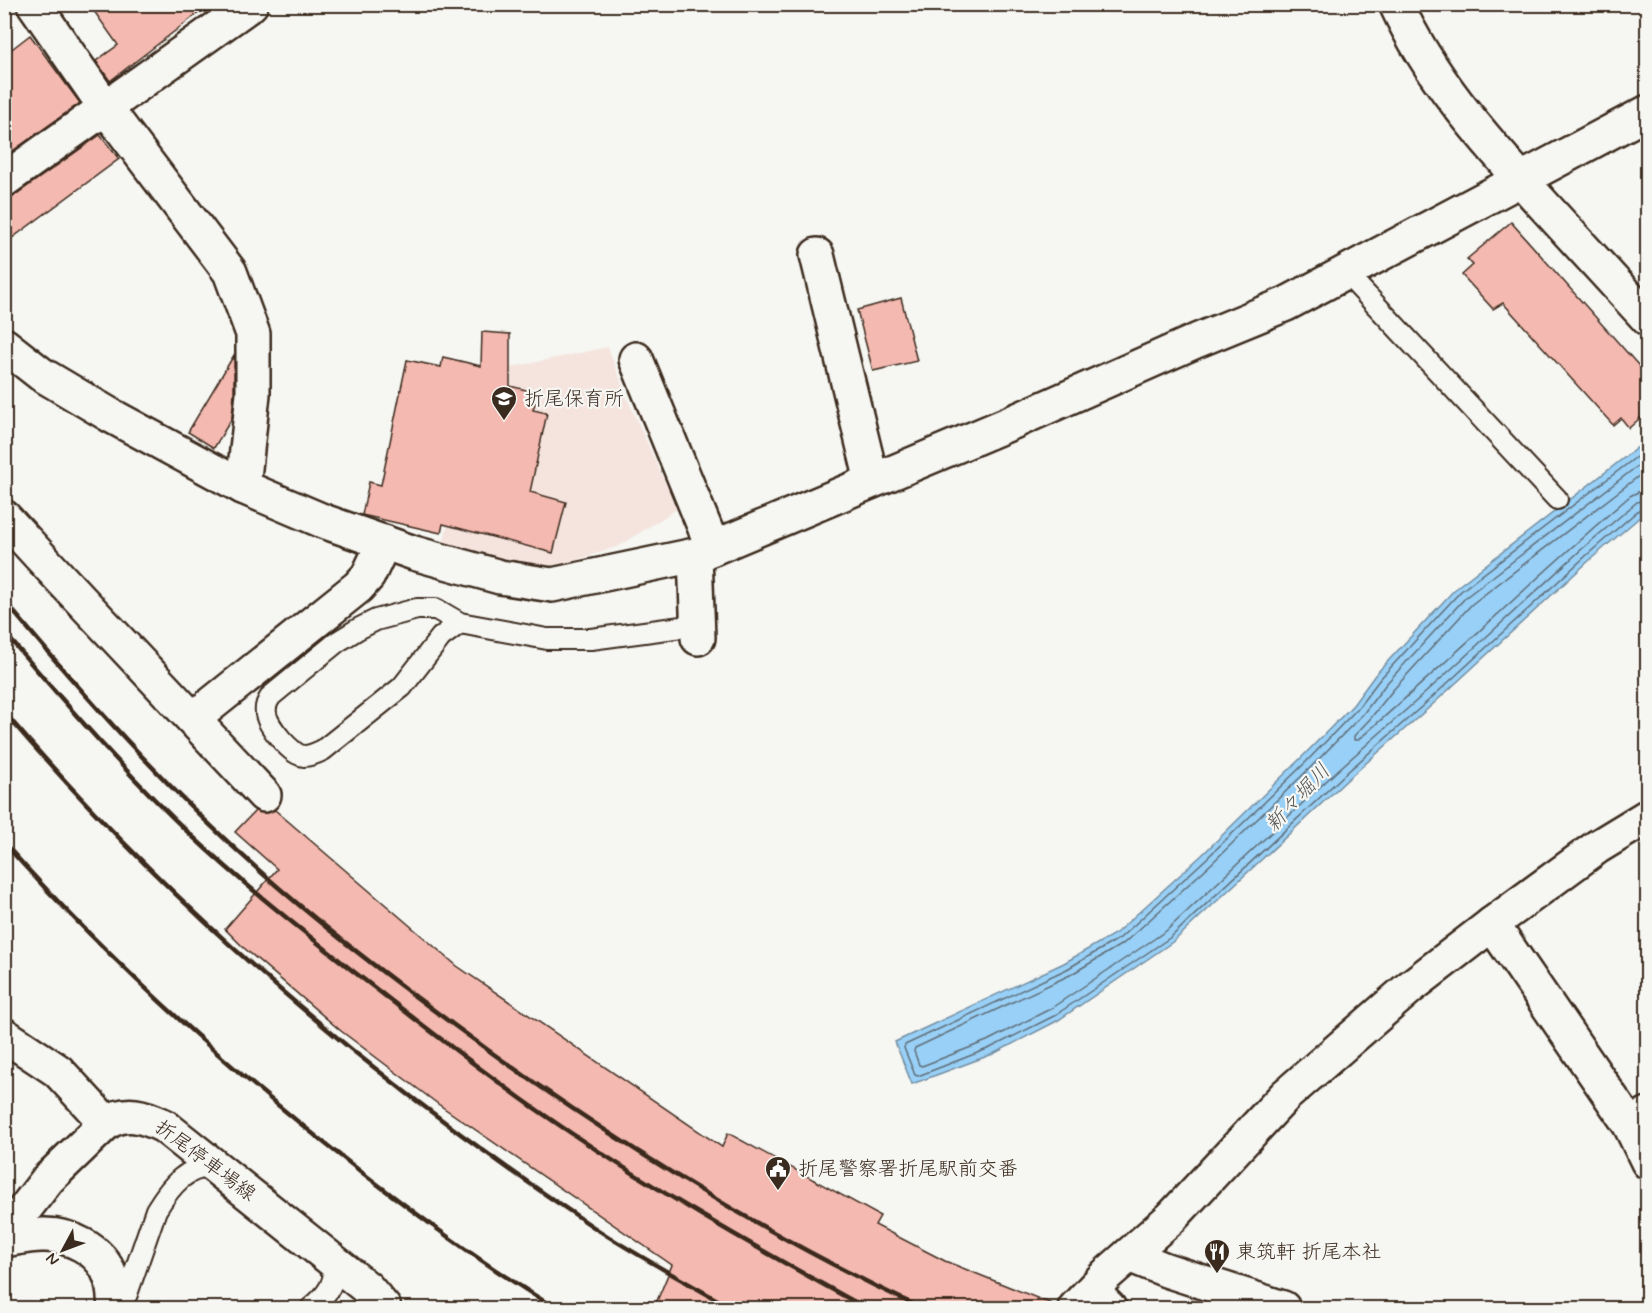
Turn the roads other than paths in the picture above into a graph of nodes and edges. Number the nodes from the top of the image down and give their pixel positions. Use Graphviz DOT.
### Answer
graph roads {
  1 [pos="34,4"];
  2 [pos="251,4"];
  3 [pos="1396,4"];
  4 [pos="105,106"];
  5 [pos="1647,112"];
  6 [pos="4,180"];
  7 [pos="1522,180"];
  8 [pos="817,255"];
  9 [pos="1345,272"];
  10 [pos="1647,319"];
  11 [pos="4,345"];
  12 [pos="636,359"];
  13 [pos="872,481"];
  14 [pos="243,486"];
  15 [pos="1557,499"];
  16 [pos="4,517"];
  17 [pos="384,542"];
  18 [pos="704,552"];
  19 [pos="460,623"];
  20 [pos="698,631"];
  21 [pos="193,719"];
  22 [pos="264,795"];
  23 [pos="1647,816"];
  24 [pos="1492,924"];
  25 [pos="4,1035"];
  26 [pos="1639,1120"];
  27 [pos="106,1123"];
  28 [pos="1647,1162"];
  29 [pos="216,1168"];
  30 [pos="4,1238"];
  31 [pos="1129,1255"];
  32 [pos="332,1260"];
  33 [pos="1092,1303"];
  34 [pos="115,1308"];
  35 [pos="311,1308"];
  36 [pos="384,1308"];
  37 [pos="1283,1308"];
  1 -- 4 [label="street"];
  2 -- 4 [label="street"];
  3 -- 7 [label="street"];
  4 -- 6 [label="street"];
  4 -- 14 [label="street"];
  5 -- 7 [label="street"];
  7 -- 9 [label="street"];
  7 -- 10 [label="street"];
  8 -- 13 [label="street"];
  9 -- 13 [label="street"];
  9 -- 15 [label="lane"];
  11 -- 14 [label="street"];
  12 -- 18 [label="street"];
  13 -- 18 [label="street"];
  14 -- 17 [label="street"];
  16 -- 21 [label="street"];
  17 -- 18 [label="street"];
  17 -- 21 [label="street"];
  18 -- 20 [label="street"];
  19 -- 19 [label="lane"];
  19 -- 20 [label="lane"];
  21 -- 22 [label="street"];
  23 -- 24 [label="street"];
  24 -- 26 [label="street"];
  24 -- 31 [label="street"];
  25 -- 27 [label="street"];
  26 -- 28 [label="street"];
  27 -- 29 [label="street, 折尾停車場線"];
  27 -- 30 [label="street, 折尾停車場線"];
  29 -- 32 [label="street, 折尾停車場線"];
  29 -- 34 [label="lane"];
  30 -- 34 [label="street, 折尾停車場線"];
  31 -- 33 [label="street"];
  31 -- 37 [label="street"];
  32 -- 35 [label="lane"];
  32 -- 36 [label="street, 折尾停車場線"];
}
